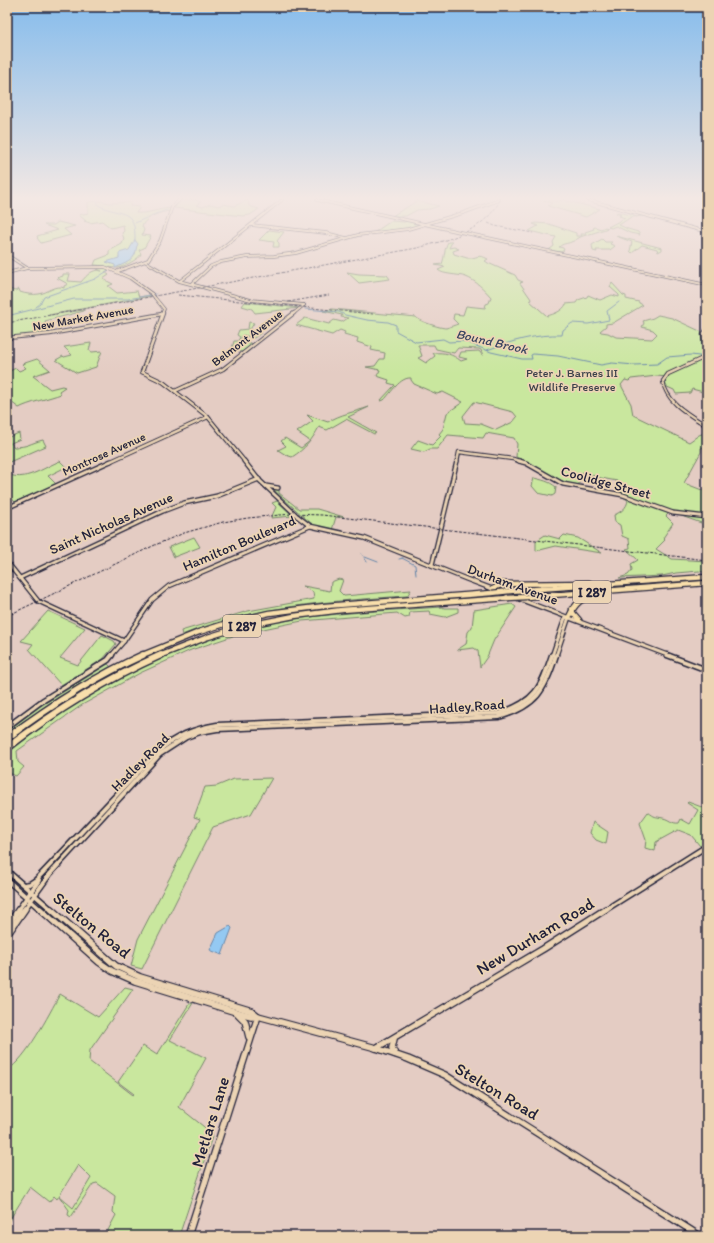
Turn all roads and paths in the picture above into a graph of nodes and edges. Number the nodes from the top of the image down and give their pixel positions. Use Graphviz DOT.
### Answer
graph roads {
  1 [pos="12,258"];
  2 [pos="149,258"];
  3 [pos="209,258"];
  4 [pos="242,258"];
  5 [pos="586,258"];
  6 [pos="146,262"];
  7 [pos="27,268"];
  8 [pos="118,271"];
  9 [pos="7,273"];
  10 [pos="180,281"];
  11 [pos="192,284"];
  12 [pos="707,285"];
  13 [pos="162,314"];
  14 [pos="707,329"];
  15 [pos="7,338"];
  16 [pos="142,372"];
  17 [pos="139,374"];
  18 [pos="182,388"];
  19 [pos="175,391"];
  20 [pos="179,394"];
  21 [pos="208,417"];
  22 [pos="707,426"];
  23 [pos="259,480"];
  24 [pos="266,486"];
  25 [pos="278,488"];
  26 [pos="7,508"];
  27 [pos="297,516"];
  28 [pos="707,517"];
  29 [pos="310,526"];
  30 [pos="300,530"];
  31 [pos="434,557"];
  32 [pos="7,562"];
  33 [pos="423,562"];
  34 [pos="432,565"];
  35 [pos="707,577"];
  36 [pos="20,578"];
  37 [pos="707,583"];
  38 [pos="615,584"];
  39 [pos="659,587"];
  40 [pos="493,591"];
  41 [pos="572,609"];
  42 [pos="557,612"];
  43 [pos="569,617"];
  44 [pos="579,620"];
  45 [pos="562,625"];
  46 [pos="124,640"];
  47 [pos="707,670"];
  48 [pos="7,727"];
  49 [pos="217,727"];
  50 [pos="7,738"];
  51 [pos="7,748"];
  52 [pos="707,846"];
  53 [pos="48,868"];
  54 [pos="7,871"];
  55 [pos="7,880"];
  56 [pos="24,885"];
  57 [pos="32,893"];
  58 [pos="28,899"];
  59 [pos="7,926"];
  60 [pos="7,935"];
  61 [pos="236,1012"];
  62 [pos="258,1016"];
  63 [pos="395,1037"];
  64 [pos="249,1040"];
  65 [pos="376,1048"];
  66 [pos="395,1054"];
  67 [pos="188,1236"];
  68 [pos="700,1236"];
  1 -- 7 [label="street"];
  2 -- 6 [label="street"];
  3 -- 10 [label="street"];
  4 -- 11 [label="street"];
  5 -- 12 [label="street, bridge"];
  6 -- 8 [label="street"];
  6 -- 10 [label="street"];
  7 -- 8 [label="street"];
  7 -- 9 [label="street"];
  8 -- 13 [label="street, bridge"];
  10 -- 11 [label="street"];
  11 -- 18 [label="street, Belmont Avenue"];
  13 -- 15 [label="street, New Market Avenue"];
  13 -- 16 [label="street"];
  14 -- 22 [label="street"];
  16 -- 17 [label="street"];
  16 -- 19 [label="street, Hamilton Boulevard"];
  18 -- 19 [label="street, Belmont Avenue"];
  18 -- 20 [label="street"];
  19 -- 20 [label="street, Hamilton Boulevard"];
  20 -- 21 [label="street, Hamilton Boulevard"];
  21 -- 23 [label="street, Hamilton Boulevard"];
  21 -- 26 [label="street, Montrose Avenue"];
  23 -- 24 [label="street, Hamilton Boulevard"];
  23 -- 36 [label="street, Saint Nicholas Avenue"];
  24 -- 25 [label="street"];
  24 -- 27 [label="street, Hamilton Boulevard"];
  27 -- 29 [label="street, Hamilton Boulevard"];
  27 -- 30 [label="street"];
  28 -- 31 [label="street, Coolidge Street"];
  29 -- 30 [label="street, Hamilton Boulevard"];
  29 -- 33 [label="street, Durham Avenue"];
  30 -- 46 [label="street, Hamilton Boulevard"];
  31 -- 33 [label="street"];
  31 -- 34 [label="street"];
  32 -- 36 [label="street"];
  33 -- 34 [label="street, Durham Avenue"];
  34 -- 40 [label="street, Durham Avenue"];
  35 -- 38 [label="highway, I 287"];
  36 -- 46 [label="street"];
  37 -- 39 [label="highway, I 287"];
  38 -- 40 [label="highway, I 287, bridge"];
  38 -- 40 [label="highway"];
  39 -- 41 [label="highway"];
  39 -- 51 [label="highway, I 287, bridge"];
  40 -- 42 [label="street, Durham Avenue"];
  40 -- 50 [label="highway, I 287"];
  41 -- 43 [label="highway"];
  41 -- 44 [label="highway"];
  42 -- 43 [label="street, Durham Avenue"];
  42 -- 45 [label="street"];
  43 -- 44 [label="street, Durham Avenue"];
  43 -- 45 [label="street, Hadley Road"];
  43 -- 49 [label="street, Hadley Road"];
  44 -- 47 [label="street, Durham Avenue"];
  45 -- 49 [label="street, Hadley Road"];
  46 -- 48 [label="street, Hamilton Boulevard"];
  49 -- 53 [label="street, Hadley Road"];
  49 -- 57 [label="street, Hadley Road"];
  52 -- 63 [label="street, New Durham Road"];
  53 -- 56 [label="street, Hadley Road"];
  53 -- 57 [label="street, Hadley Road"];
  54 -- 56 [label="street, Stelton Road"];
  55 -- 58 [label="street, Stelton Road"];
  56 -- 57 [label="street, Stelton Road"];
  57 -- 58 [label="street, Hadley Road"];
  57 -- 62 [label="street, Stelton Road"];
  58 -- 59 [label="street"];
  58 -- 60 [label="street"];
  58 -- 61 [label="street, Stelton Road"];
  61 -- 62 [label="street, Stelton Road"];
  61 -- 64 [label="street"];
  62 -- 64 [label="street, Metlars Lane"];
  62 -- 65 [label="street, Stelton Road"];
  63 -- 65 [label="street, New Durham Road"];
  63 -- 66 [label="street"];
  64 -- 67 [label="street, Metlars Lane"];
  65 -- 66 [label="street, Stelton Road"];
  66 -- 68 [label="street, Stelton Road"];
}
